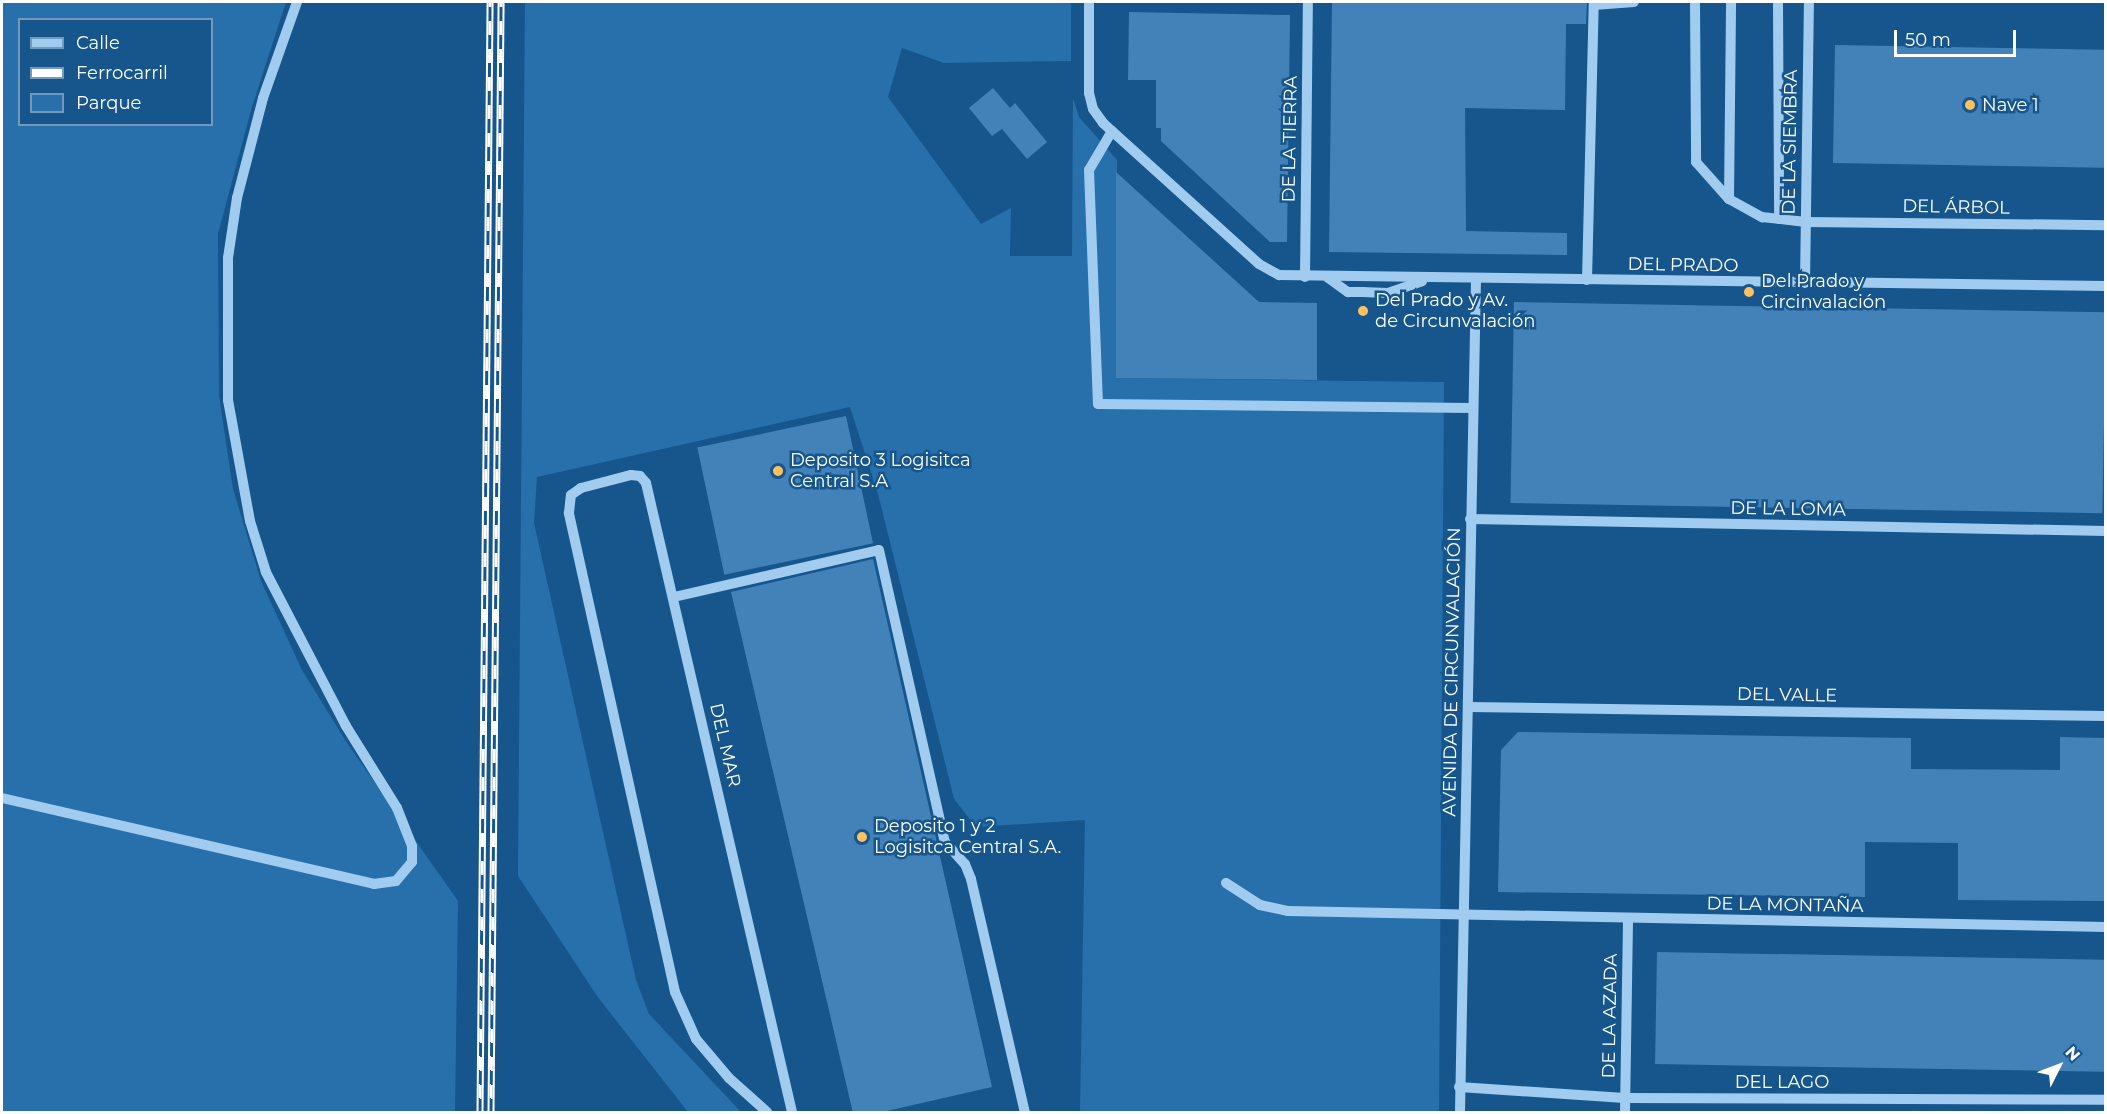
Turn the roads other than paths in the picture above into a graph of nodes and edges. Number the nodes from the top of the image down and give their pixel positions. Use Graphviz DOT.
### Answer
graph roads {
  1 [pos="297,2"];
  2 [pos="1089,2"];
  3 [pos="1308,2"];
  4 [pos="1634,2"];
  5 [pos="1695,2"];
  6 [pos="1731,2"];
  7 [pos="1778,2"];
  8 [pos="1809,2"];
  9 [pos="1594,3"];
  10 [pos="1112,130"];
  11 [pos="1729,199"];
  12 [pos="1779,219"];
  13 [pos="1806,222"];
  14 [pos="2106,225"];
  15 [pos="1305,277"];
  16 [pos="1476,279"];
  17 [pos="1587,280"];
  18 [pos="1805,283"];
  19 [pos="2106,286"];
  20 [pos="1472,408"];
  21 [pos="1470,519"];
  22 [pos="2106,531"];
  23 [pos="674,597"];
  24 [pos="1468,707"];
  25 [pos="2106,716"];
  26 [pos="2,798"];
  27 [pos="1226,883"];
  28 [pos="1464,916"];
  29 [pos="1628,919"];
  30 [pos="2106,927"];
  31 [pos="1459,1087"];
  32 [pos="1625,1098"];
  33 [pos="2106,1100"];
  34 [pos="767,1113"];
  35 [pos="792,1113"];
  36 [pos="1025,1113"];
  37 [pos="1460,1113"];
  38 [pos="1625,1113"];
  1 -- 26 [label="street"];
  2 -- 10 [label="street"];
  3 -- 15 [label="street, DE LA TIERRA"];
  4 -- 9 [label="street"];
  5 -- 11 [label="street, DEL ÁRBOL"];
  6 -- 11 [label="street"];
  7 -- 12 [label="street"];
  8 -- 13 [label="street, DE LA SIEMBRA"];
  9 -- 17 [label="street"];
  10 -- 15 [label="street"];
  10 -- 20 [label="street"];
  11 -- 12 [label="street, DEL ÁRBOL"];
  12 -- 13 [label="street, DEL ÁRBOL"];
  13 -- 14 [label="street, DEL ÁRBOL"];
  13 -- 18 [label="street, DE LA SIEMBRA"];
  15 -- 16 [label="street"];
  16 -- 17 [label="street, DEL PRADO"];
  16 -- 20 [label="street, AVENIDA DE CIRCUNVALACIÓN"];
  17 -- 18 [label="street, DEL PRADO"];
  18 -- 19 [label="street, DEL PRADO"];
  20 -- 21 [label="street, AVENIDA DE CIRCUNVALACIÓN"];
  21 -- 22 [label="street, DE LA LOMA"];
  21 -- 24 [label="street, AVENIDA DE CIRCUNVALACIÓN"];
  23 -- 34 [label="street, DEL MAR"];
  23 -- 35 [label="street, DEL MAR"];
  23 -- 36 [label="street"];
  24 -- 25 [label="street, DEL VALLE"];
  24 -- 28 [label="street, AVENIDA DE CIRCUNVALACIÓN"];
  27 -- 28 [label="street, DE LA MONTAÑA"];
  28 -- 29 [label="street, DE LA MONTAÑA"];
  28 -- 31 [label="street, AVENIDA DE CIRCUNVALACIÓN"];
  29 -- 30 [label="street, DE LA MONTAÑA"];
  29 -- 32 [label="street, DE LA AZADA"];
  31 -- 32 [label="street, DEL LAGO"];
  31 -- 37 [label="street, AVENIDA DE CIRCUNVALACIÓN"];
  32 -- 33 [label="street, DEL LAGO"];
  32 -- 38 [label="street, DE LA AZADA"];
}
